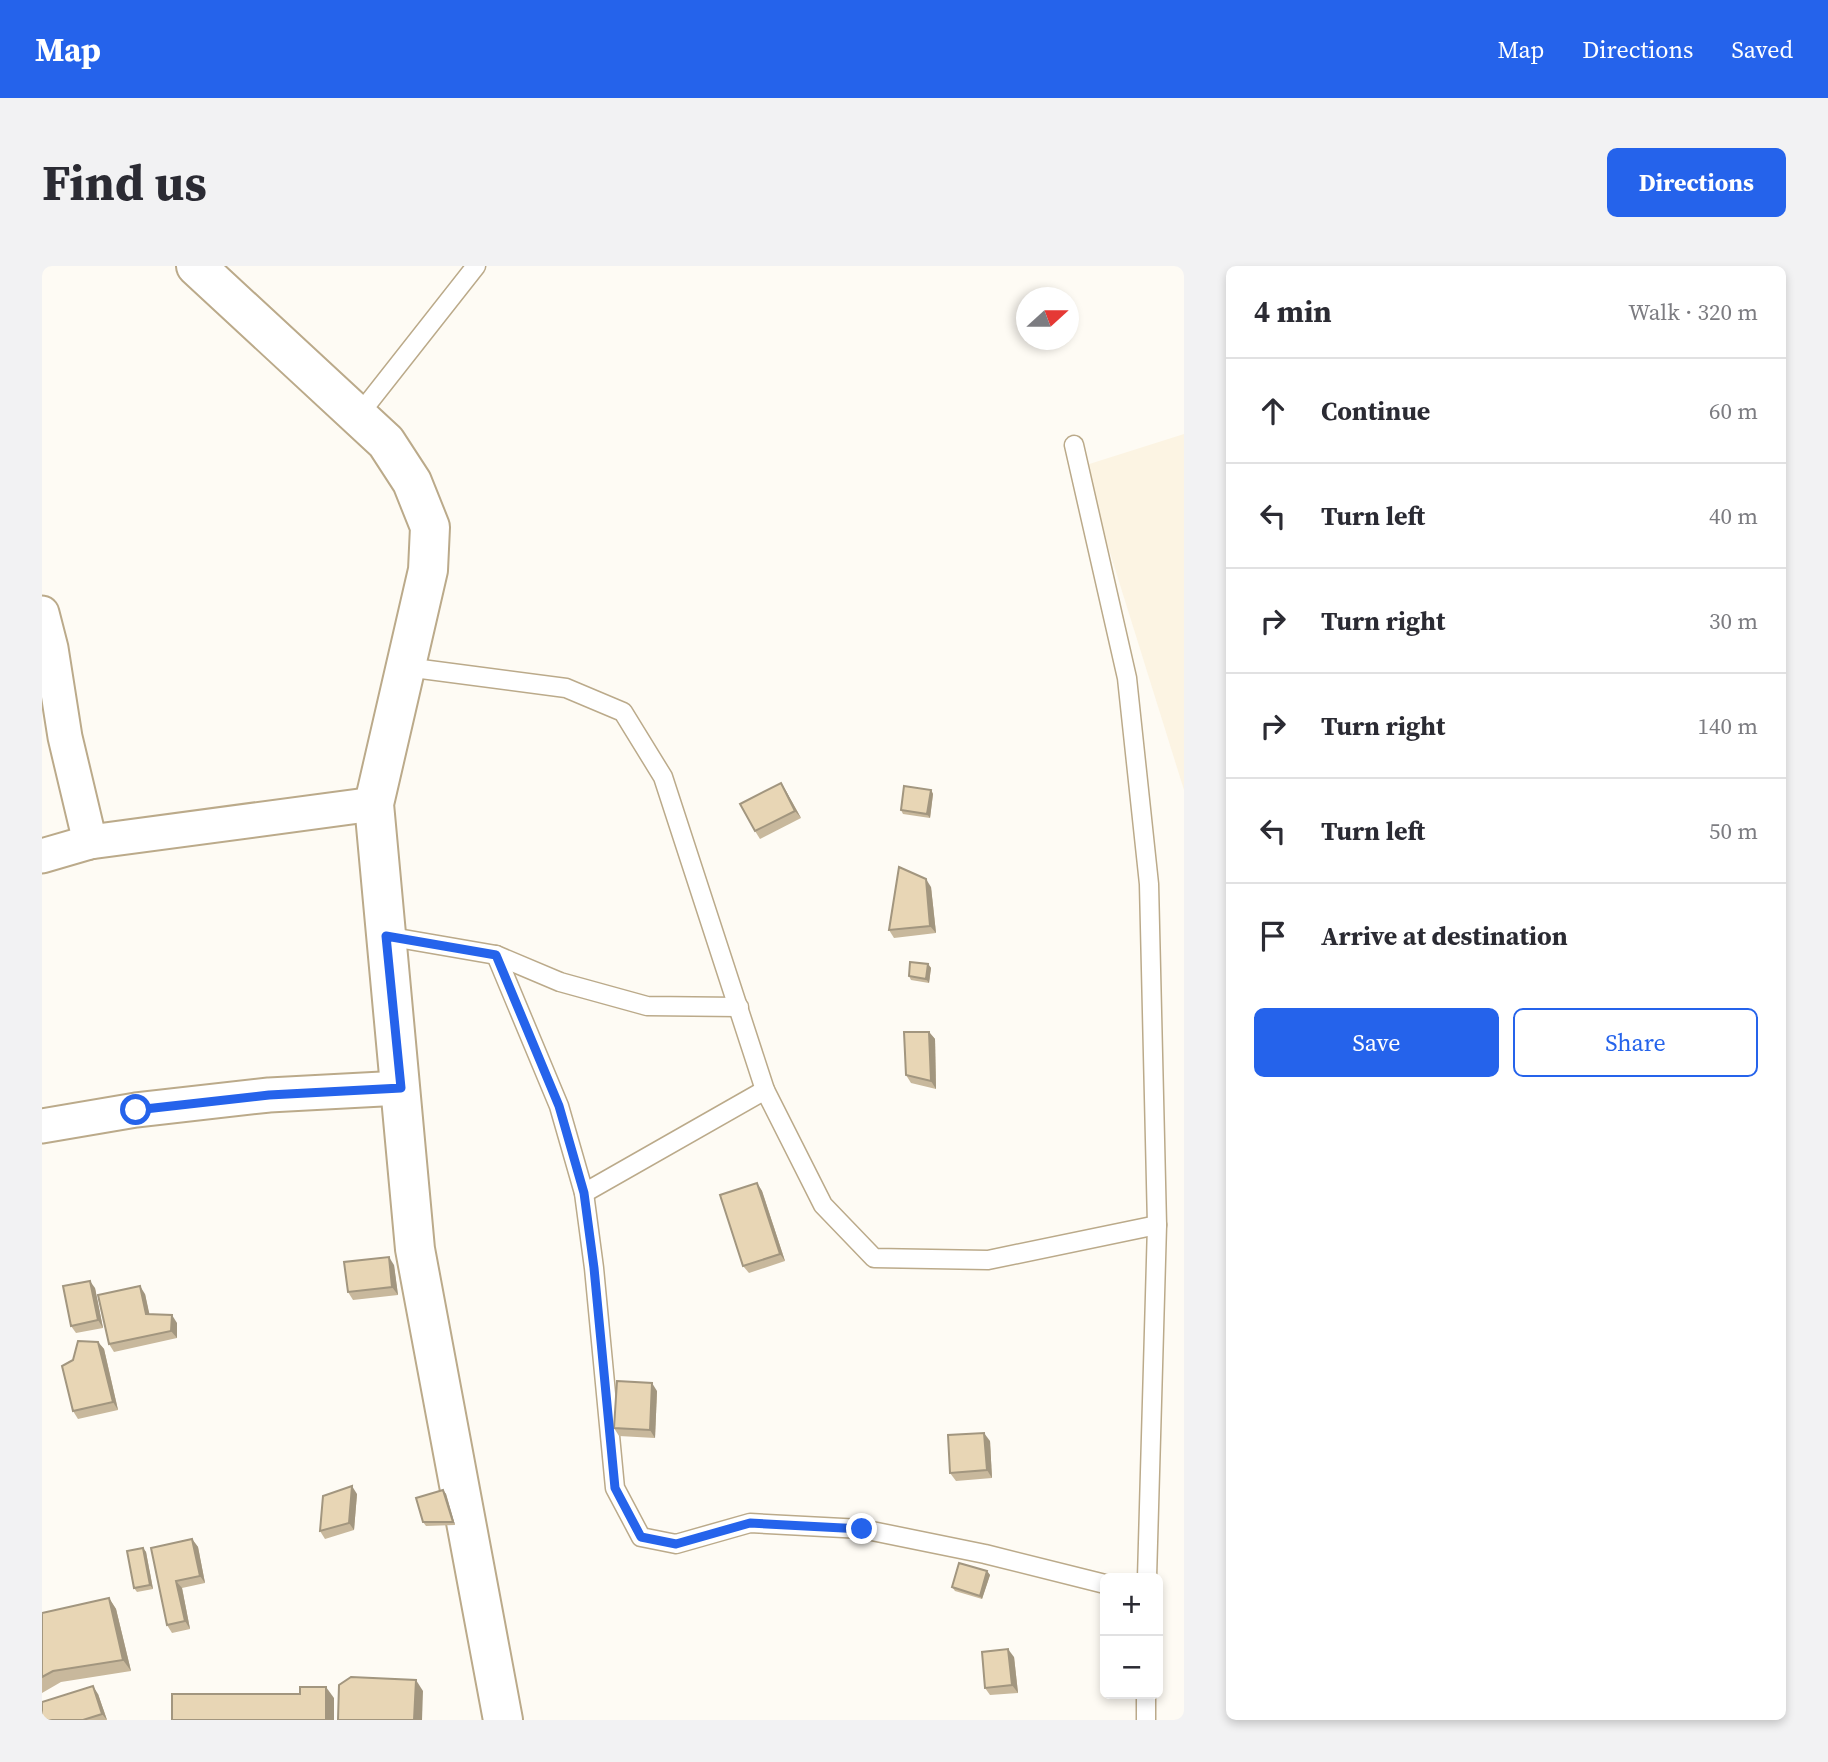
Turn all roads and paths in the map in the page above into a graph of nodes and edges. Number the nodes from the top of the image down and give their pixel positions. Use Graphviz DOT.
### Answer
graph roads {
  1 [pos="196,266"];
  2 [pos="476,266"];
  3 [pos="358,416"];
  4 [pos="1074,445"];
  5 [pos="42,613"];
  6 [pos="406,667"];
  7 [pos="374,804"];
  8 [pos="90,842"];
  9 [pos="42,856"];
  10 [pos="386,936"];
  11 [pos="496,955"];
  12 [pos="739,1007"];
  13 [pos="401,1088"];
  14 [pos="765,1090"];
  15 [pos="42,1126"];
  16 [pos="584,1193"];
  17 [pos="1157,1225"];
  18 [pos="1147,1573"];
  19 [pos="1100,1583"];
  20 [pos="1146,1699"];
  21 [pos="503,1720"];
  22 [pos="1146,1720"];
  1 -- 3 [label="street"];
  2 -- 3 [label="lane"];
  3 -- 6 [label="street"];
  4 -- 17 [label="lane"];
  5 -- 8 [label="street"];
  6 -- 7 [label="street"];
  6 -- 12 [label="lane"];
  7 -- 8 [label="street"];
  7 -- 10 [label="street"];
  8 -- 9 [label="street"];
  10 -- 11 [label="lane"];
  10 -- 13 [label="street"];
  11 -- 12 [label="lane"];
  11 -- 16 [label="lane"];
  12 -- 14 [label="lane"];
  13 -- 15 [label="street"];
  13 -- 21 [label="street"];
  14 -- 16 [label="lane"];
  14 -- 17 [label="lane"];
  16 -- 19 [label="lane"];
  17 -- 18 [label="lane"];
  20 -- 22 [label="lane"];
}
